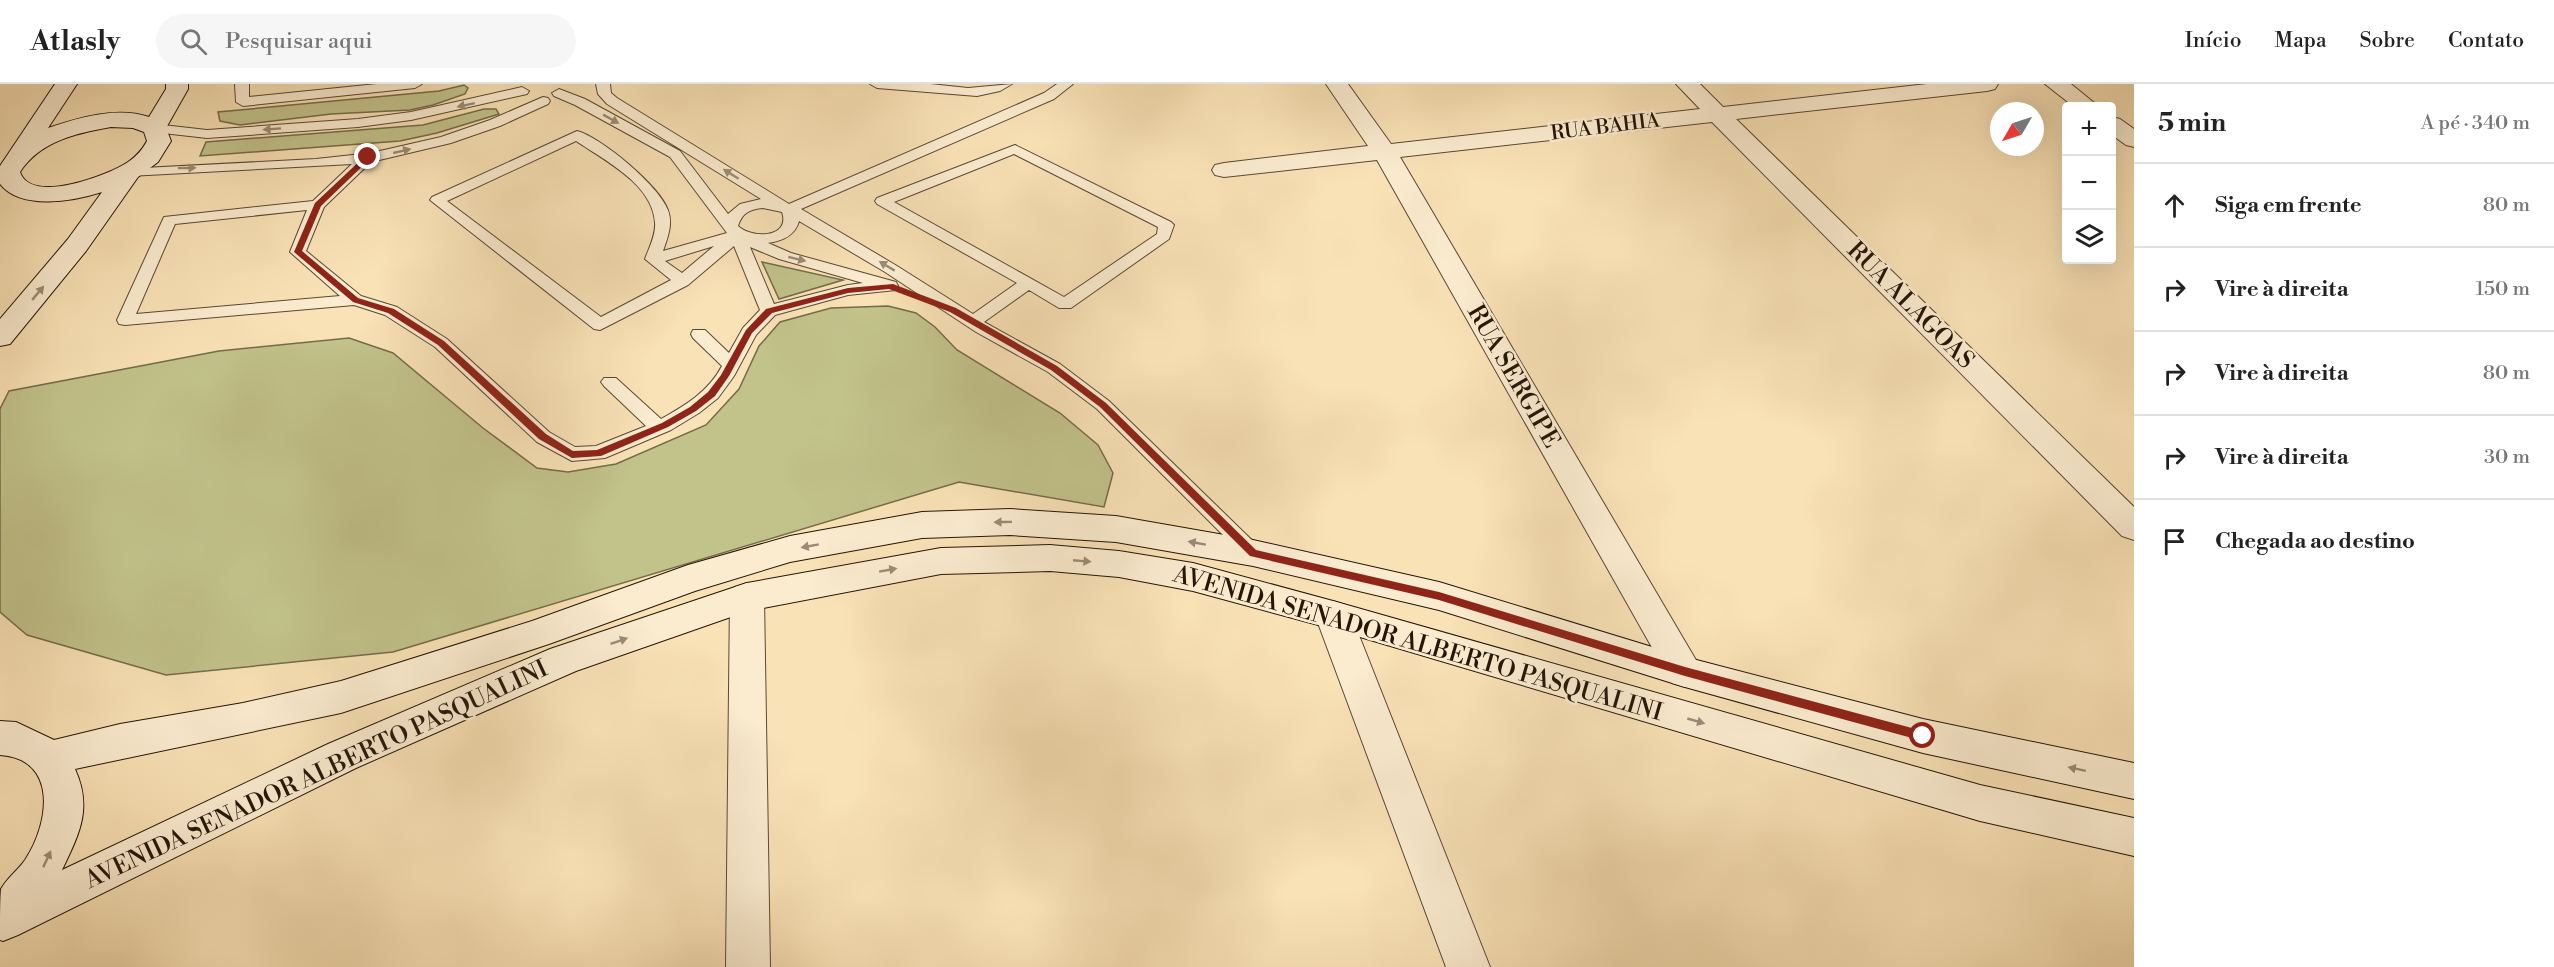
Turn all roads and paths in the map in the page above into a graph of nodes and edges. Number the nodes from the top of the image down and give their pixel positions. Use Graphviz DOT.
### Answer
graph roads {
  1 [pos="66,84"];
  2 [pos="177,84"];
  3 [pos="242,84"];
  4 [pos="414,84"];
  5 [pos="490,84"];
  6 [pos="536,84"];
  7 [pos="603,84"];
  8 [pos="877,84"];
  9 [pos="1005,84"];
  10 [pos="1066,84"];
  11 [pos="1337,84"];
  12 [pos="1687,84"];
  13 [pos="1987,84"];
  14 [pos="2056,84"];
  15 [pos="556,89"];
  16 [pos="516,94"];
  17 [pos="543,101"];
  18 [pos="2081,102"];
  19 [pos="1717,113"];
  20 [pos="2116,127"];
  21 [pos="154,128"];
  22 [pos="2134,140"];
  23 [pos="1385,153"];
  24 [pos="368,157"];
  25 [pos="7,160"];
  26 [pos="1224,170"];
  27 [pos="129,172"];
  28 [pos="0,181"];
  29 [pos="317,205"];
  30 [pos="785,207"];
  31 [pos="737,233"];
  32 [pos="653,259"];
  33 [pos="682,281"];
  34 [pos="1028,283"];
  35 [pos="890,286"];
  36 [pos="356,300"];
  37 [pos="953,310"];
  38 [pos="769,311"];
  39 [pos="973,322"];
  40 [pos="699,334"];
  41 [pos="0,337"];
  42 [pos="731,365"];
  43 [pos="610,382"];
  44 [pos="659,427"];
  45 [pos="2134,527"];
  46 [pos="1253,553"];
  47 [pos="747,597"];
  48 [pos="1333,615"];
  49 [pos="1685,672"];
  50 [pos="5,731"];
  51 [pos="51,758"];
  52 [pos="2134,781"];
  53 [pos="2134,837"];
  54 [pos="1,921"];
  55 [pos="748,967"];
  56 [pos="1468,967"];
  1 -- 25 [label="main road"];
  2 -- 21 [label="main road"];
  3 -- 4 [label="lane"];
  5 -- 16 [label="lane"];
  6 -- 16 [label="lane"];
  30 -- 7 [label="lane, one-way"];
  8 -- 9 [label="lane"];
  10 -- 30 [label="lane"];
  11 -- 23 [label="main road, RUA SERGIPE"];
  12 -- 19 [label="main road, RUA ALAGOAS"];
  13 -- 19 [label="main road, RUA BAHIA"];
  14 -- 18 [label="main road"];
  15 -- 17 [label="lane"];
  15 -- 31 [label="lane, one-way"];
  16 -- 17 [label="lane"];
  16 -- 21 [label="lane, one-way"];
  24 -- 17 [label="lane, one-way"];
  19 -- 23 [label="main road, RUA BAHIA"];
  19 -- 45 [label="main road, RUA ALAGOAS"];
  20 -- 22 [label="main road"];
  21 -- 25 [label="main road"];
  21 -- 27 [label="main road"];
  23 -- 26 [label="main road, RUA BAHIA"];
  23 -- 49 [label="main road, RUA SERGIPE"];
  27 -- 24 [label="lane, one-way"];
  24 -- 29 [label="lane"];
  25 -- 27 [label="main road"];
  25 -- 28 [label="main road"];
  41 -- 27 [label="main road, one-way"];
  29 -- 36 [label="lane"];
  29 -- 36 [label="lane"];
  30 -- 31 [label="lane"];
  30 -- 31 [label="lane"];
  37 -- 30 [label="lane, one-way"];
  31 -- 32 [label="lane"];
  31 -- 33 [label="lane"];
  31 -- 35 [label="lane, one-way"];
  31 -- 38 [label="lane"];
  32 -- 33 [label="lane"];
  32 -- 33 [label="lane"];
  34 -- 34 [label="lane"];
  34 -- 39 [label="lane"];
  35 -- 37 [label="lane"];
  35 -- 38 [label="lane"];
  36 -- 44 [label="lane"];
  37 -- 39 [label="lane"];
  38 -- 42 [label="lane"];
  39 -- 46 [label="lane"];
  40 -- 42 [label="lane"];
  42 -- 44 [label="lane"];
  43 -- 44 [label="lane"];
  46 -- 49 [label="main road, AVENIDA SENADOR ALBERTO PASQUALINI"];
  46 -- 51 [label="main road, AVENIDA SENADOR ALBERTO PASQUALINI, one-way"];
  47 -- 48 [label="main road, AVENIDA SENADOR ALBERTO PASQUALINI, one-way"];
  54 -- 47 [label="main road, AVENIDA SENADOR ALBERTO PASQUALINI, one-way"];
  47 -- 55 [label="main road"];
  48 -- 53 [label="main road, AVENIDA SENADOR ALBERTO PASQUALINI, one-way"];
  48 -- 56 [label="main road"];
  52 -- 49 [label="main road, AVENIDA SENADOR ALBERTO PASQUALINI, one-way"];
  50 -- 51 [label="main road"];
  54 -- 51 [label="main road, one-way"];
}
